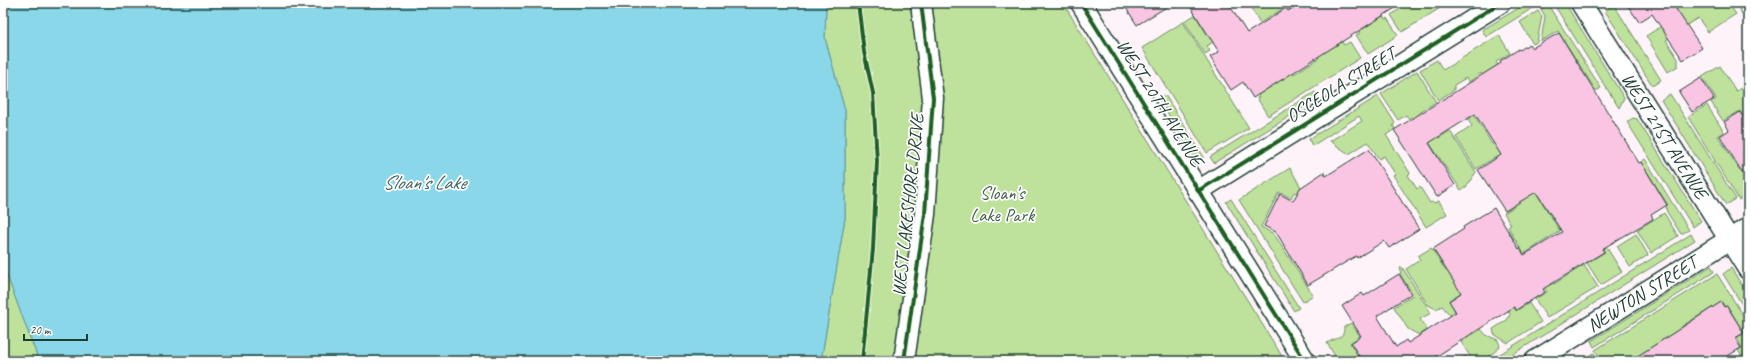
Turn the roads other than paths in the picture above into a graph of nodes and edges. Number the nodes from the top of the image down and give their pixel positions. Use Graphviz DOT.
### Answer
graph roads {
  1 [pos="921,3"];
  2 [pos="1081,3"];
  3 [pos="1500,3"];
  4 [pos="1582,3"];
  5 [pos="1198,191"];
  6 [pos="1748,228"];
  7 [pos="1730,240"];
  8 [pos="1748,269"];
  9 [pos="904,361"];
  10 [pos="1305,361"];
  11 [pos="1535,361"];
  1 -- 9 [label="street, WEST LAKESHORE DRIVE"];
  2 -- 5 [label="street, WEST 20TH AVENUE"];
  3 -- 5 [label="street, OSCEOLA STREET"];
  4 -- 7 [label="street, WEST 21ST AVENUE"];
  5 -- 10 [label="street, WEST 20TH AVENUE"];
  6 -- 7 [label="street, NEWTON STREET"];
  7 -- 8 [label="street, WEST 21ST AVENUE"];
  7 -- 11 [label="street, NEWTON STREET"];
}
